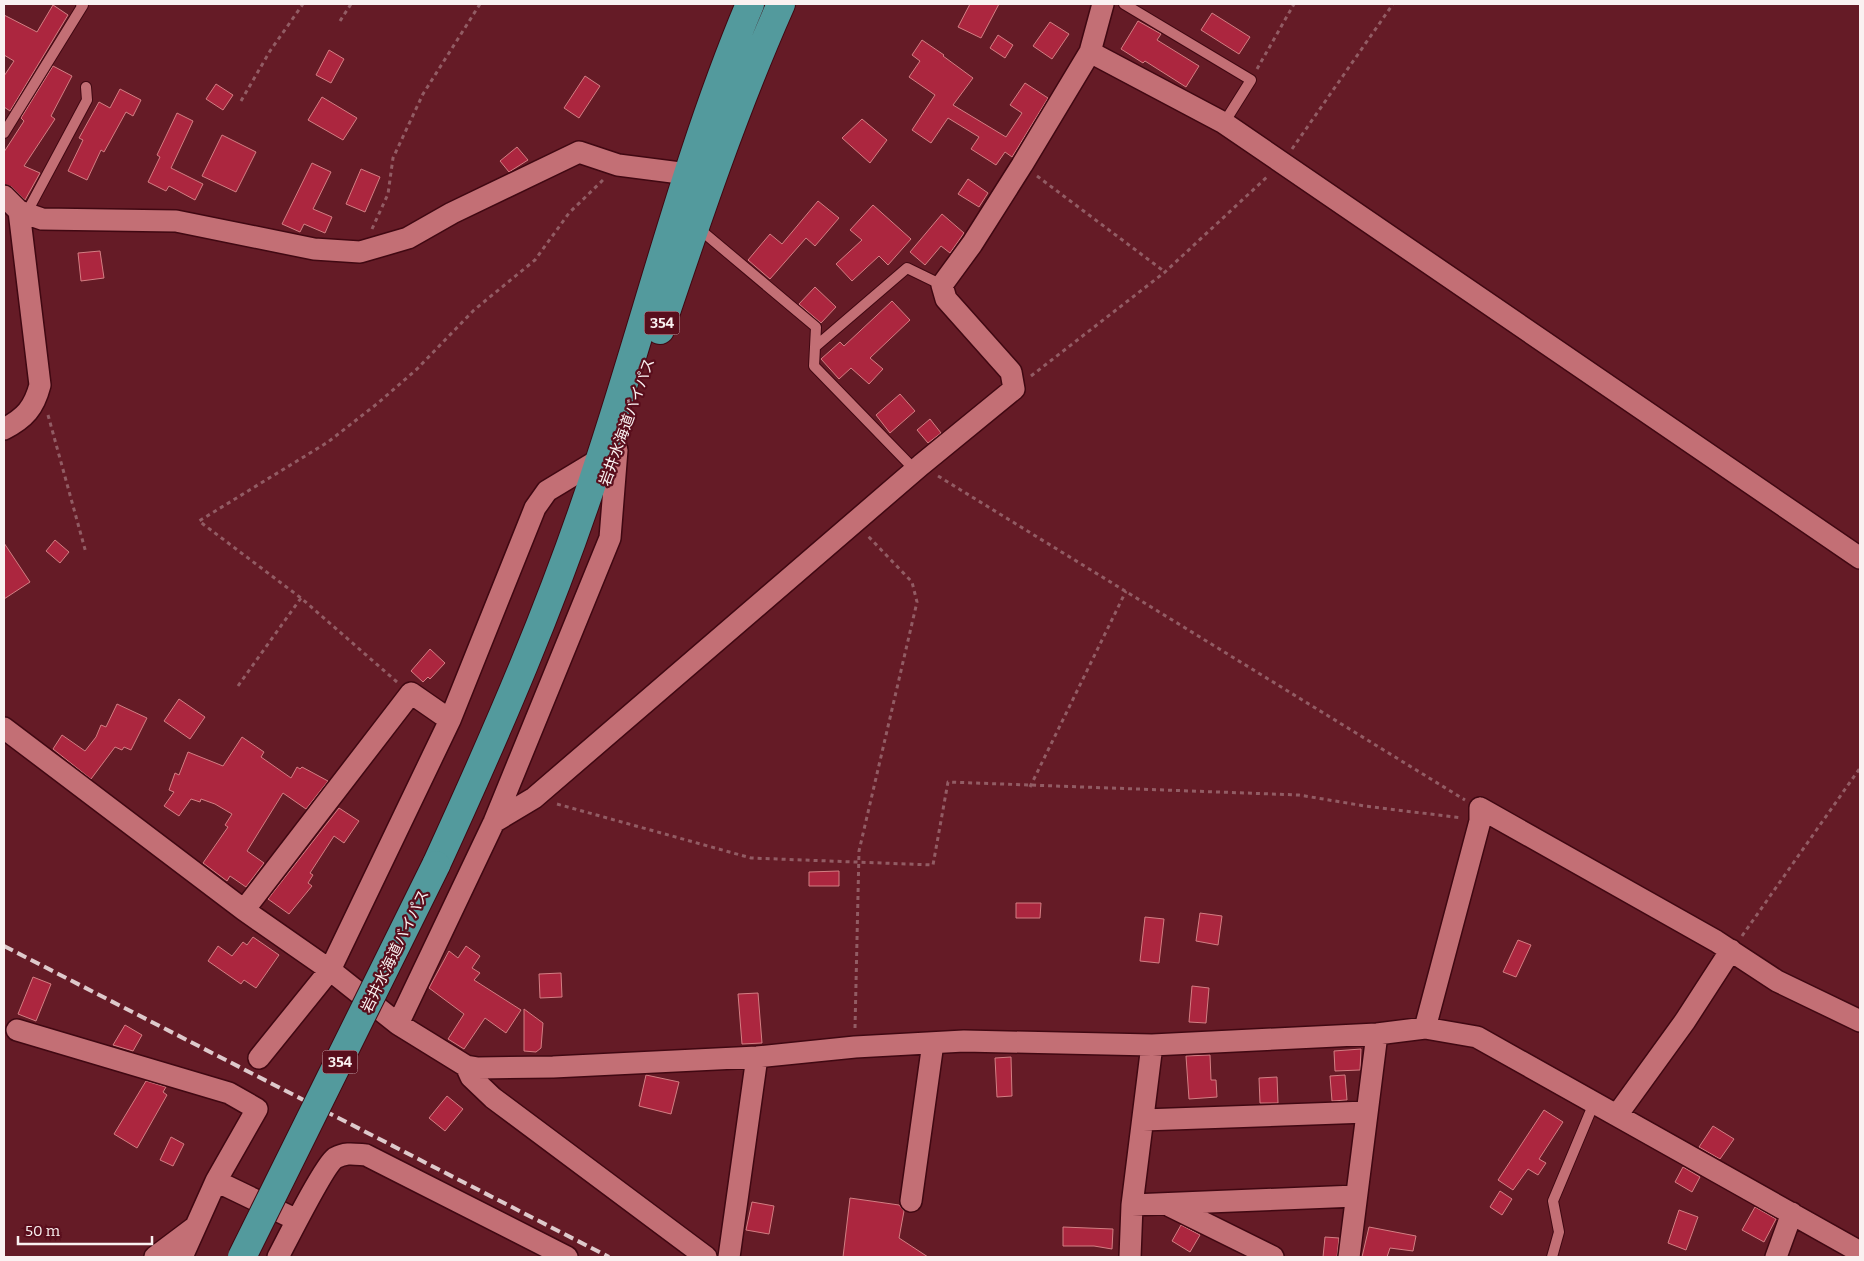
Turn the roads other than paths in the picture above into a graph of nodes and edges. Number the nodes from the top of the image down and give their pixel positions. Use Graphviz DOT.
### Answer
graph roads {
  1 [pos="81,4"];
  2 [pos="750,4"];
  3 [pos="781,4"];
  4 [pos="1103,4"];
  5 [pos="1124,4"];
  6 [pos="1090,52"];
  7 [pos="86,87"];
  8 [pos="1224,123"];
  9 [pos="4,133"];
  10 [pos="699,177"];
  11 [pos="4,196"];
  12 [pos="22,213"];
  13 [pos="695,225"];
  14 [pos="942,285"];
  15 [pos="815,347"];
  16 [pos="4,429"];
  17 [pos="609,455"];
  18 [pos="918,468"];
  19 [pos="1860,558"];
  20 [pos="450,720"];
  21 [pos="4,728"];
  22 [pos="494,822"];
  23 [pos="244,910"];
  24 [pos="1731,950"];
  25 [pos="330,970"];
  26 [pos="1860,1022"];
  27 [pos="398,1024"];
  28 [pos="1425,1028"];
  29 [pos="17,1030"];
  30 [pos="1377,1034"];
  31 [pos="933,1043"];
  32 [pos="1152,1045"];
  33 [pos="259,1058"];
  34 [pos="757,1058"];
  35 [pos="466,1066"];
  36 [pos="1594,1103"];
  37 [pos="1368,1112"];
  38 [pos="1617,1115"];
  39 [pos="1143,1120"];
  40 [pos="216,1181"];
  41 [pos="1356,1196"];
  42 [pos="911,1201"];
  43 [pos="1132,1205"];
  44 [pos="1168,1205"];
  45 [pos="1792,1213"];
  46 [pos="298,1220"];
  47 [pos="198,1225"];
  48 [pos="1854,1253"];
  49 [pos="155,1257"];
  50 [pos="182,1257"];
  51 [pos="242,1257"];
  52 [pos="278,1257"];
  53 [pos="567,1257"];
  54 [pos="706,1257"];
  55 [pos="729,1257"];
  56 [pos="1130,1257"];
  57 [pos="1272,1257"];
  58 [pos="1348,1257"];
  59 [pos="1552,1257"];
  60 [pos="1776,1257"];
  1 -- 9 [label="lane"];
  2 -- 10 [label="highway, 岩井水海道バイパス / 354"];
  3 -- 10 [label="highway, 岩井水海道バイパス / 354"];
  4 -- 6 [label="street"];
  5 -- 8 [label="lane"];
  6 -- 8 [label="street"];
  6 -- 14 [label="street"];
  7 -- 12 [label="lane"];
  8 -- 19 [label="street"];
  10 -- 12 [label="street"];
  10 -- 13 [label="highway, 岩井水海道バイパス / 354"];
  10 -- 17 [label="highway, 岩井水海道バイパス / 354"];
  11 -- 12 [label="street"];
  12 -- 16 [label="street"];
  13 -- 15 [label="lane"];
  13 -- 17 [label="highway, 岩井水海道バイパス / 354"];
  14 -- 15 [label="lane"];
  14 -- 18 [label="street"];
  15 -- 18 [label="lane"];
  17 -- 20 [label="street"];
  17 -- 22 [label="street"];
  17 -- 51 [label="highway, 岩井水海道バイパス / 354, bridge"];
  18 -- 22 [label="street"];
  20 -- 23 [label="street"];
  20 -- 25 [label="street"];
  21 -- 23 [label="street"];
  22 -- 27 [label="street"];
  23 -- 25 [label="street"];
  24 -- 26 [label="street"];
  24 -- 28 [label="street"];
  24 -- 38 [label="street"];
  25 -- 27 [label="street"];
  25 -- 33 [label="street"];
  27 -- 35 [label="street"];
  28 -- 30 [label="street"];
  28 -- 36 [label="street"];
  29 -- 40 [label="street"];
  30 -- 32 [label="street"];
  30 -- 37 [label="street"];
  31 -- 32 [label="street"];
  31 -- 34 [label="street"];
  31 -- 42 [label="street"];
  32 -- 39 [label="street"];
  34 -- 35 [label="street"];
  34 -- 55 [label="street"];
  35 -- 54 [label="street"];
  36 -- 38 [label="street"];
  36 -- 59 [label="lane"];
  37 -- 39 [label="street"];
  37 -- 41 [label="street"];
  38 -- 45 [label="street"];
  39 -- 43 [label="street"];
  40 -- 46 [label="street"];
  40 -- 47 [label="street"];
  41 -- 44 [label="street"];
  41 -- 58 [label="street"];
  43 -- 44 [label="street"];
  43 -- 56 [label="street"];
  44 -- 57 [label="street"];
  45 -- 48 [label="street"];
  45 -- 60 [label="street"];
  46 -- 52 [label="street"];
  46 -- 53 [label="street"];
  47 -- 49 [label="street"];
  47 -- 50 [label="street"];
}
